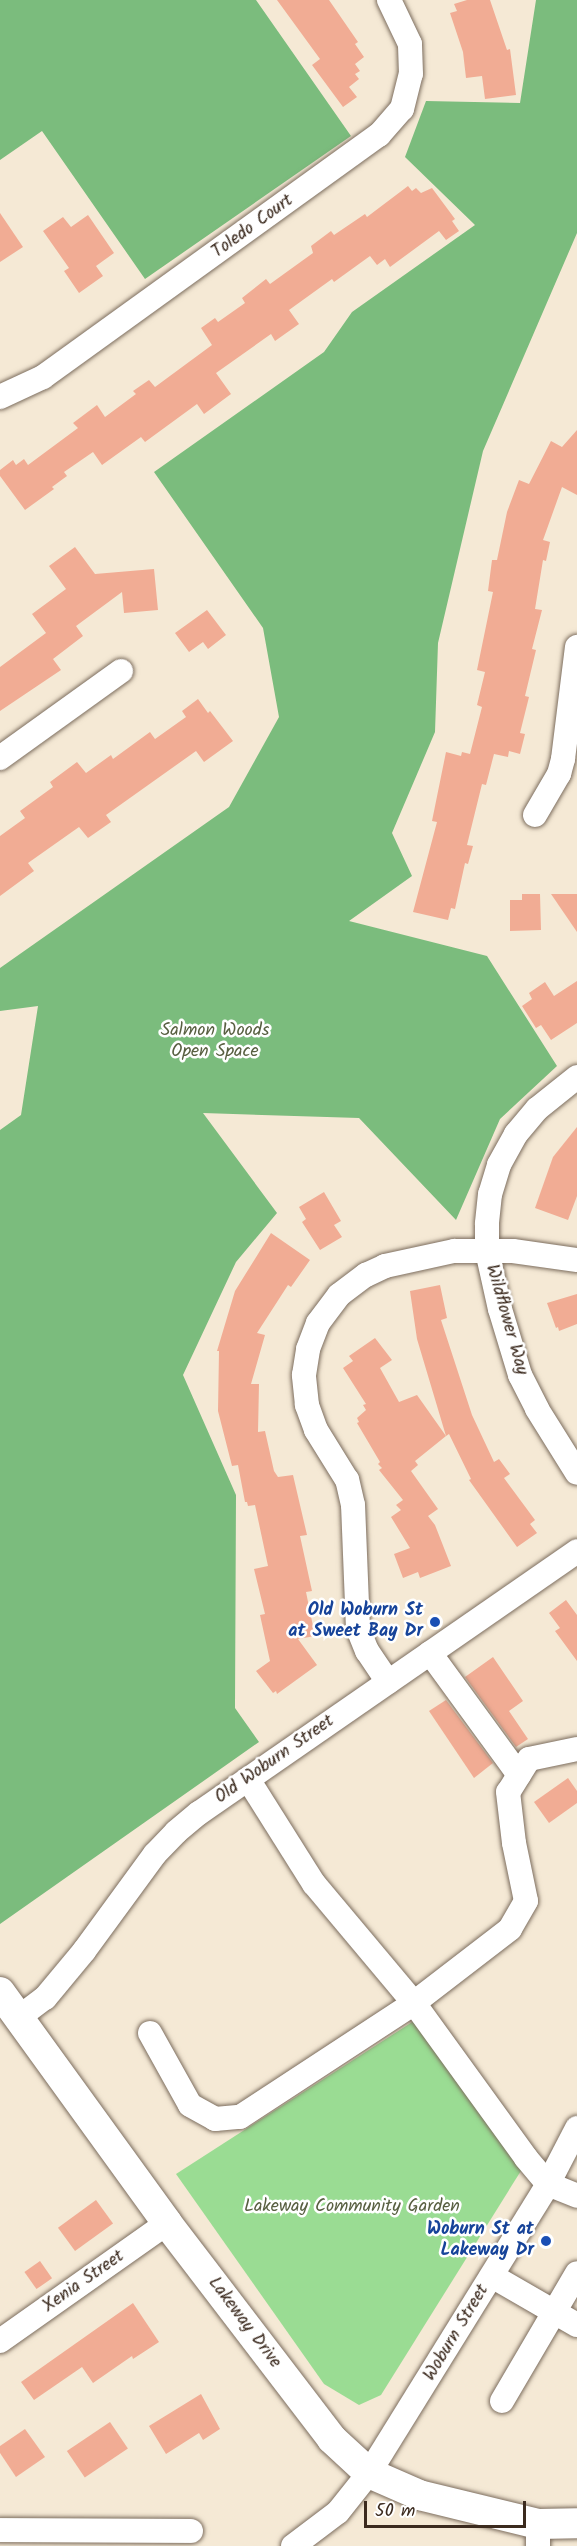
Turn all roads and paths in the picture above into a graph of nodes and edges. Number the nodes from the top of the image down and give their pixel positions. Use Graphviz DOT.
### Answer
graph roads {
  1 [pos="389,0"];
  2 [pos="0,397"];
  3 [pos="577,646"];
  4 [pos="120,671"];
  5 [pos="0,758"];
  6 [pos="535,815"];
  7 [pos="577,1077"];
  8 [pos="487,1251"];
  9 [pos="577,1260"];
  10 [pos="577,1473"];
  11 [pos="577,1551"];
  12 [pos="430,1653"];
  13 [pos="388,1682"];
  14 [pos="577,1749"];
  15 [pos="519,1775"];
  16 [pos="248,1779"];
  17 [pos="0,1992"];
  18 [pos="414,2003"];
  19 [pos="18,2018"];
  20 [pos="150,2033"];
  21 [pos="577,2128"];
  22 [pos="548,2184"];
  23 [pos="577,2196"];
  24 [pos="167,2223"];
  25 [pos="577,2273"];
  26 [pos="492,2276"];
  27 [pos="554,2312"];
  28 [pos="577,2325"];
  29 [pos="0,2341"];
  30 [pos="502,2401"];
  31 [pos="369,2473"];
  32 [pos="577,2523"];
  33 [pos="0,2530"];
  34 [pos="191,2531"];
  35 [pos="538,2535"];
  36 [pos="292,2546"];
  1 -- 2 [label="street, Toledo Court"];
  3 -- 6 [label="street"];
  4 -- 5 [label="street"];
  7 -- 8 [label="street, Wildflower Way"];
  8 -- 9 [label="street"];
  8 -- 10 [label="street, Wildflower Way"];
  8 -- 13 [label="street"];
  11 -- 12 [label="street, Old Woburn Street"];
  12 -- 13 [label="street, Old Woburn Street"];
  12 -- 15 [label="street"];
  13 -- 16 [label="street, Old Woburn Street"];
  14 -- 15 [label="street"];
  15 -- 18 [label="street"];
  16 -- 18 [label="street"];
  16 -- 19 [label="street, Old Woburn Street"];
  17 -- 19 [label="main road, Lakeway Drive"];
  18 -- 20 [label="street"];
  18 -- 22 [label="street"];
  19 -- 24 [label="main road, Lakeway Drive"];
  21 -- 22 [label="street, Woburn Street"];
  22 -- 23 [label="street"];
  22 -- 26 [label="street, Woburn Street"];
  24 -- 29 [label="street, Xenia Street"];
  24 -- 31 [label="main road, Lakeway Drive"];
  25 -- 27 [label="street"];
  26 -- 27 [label="street"];
  26 -- 31 [label="street, Woburn Street"];
  27 -- 28 [label="street"];
  27 -- 30 [label="street"];
  31 -- 35 [label="main road, Lakeway Drive"];
  31 -- 36 [label="street, Woburn Street"];
  32 -- 35 [label="main road, Lakeway Drive"];
  33 -- 34 [label="street"];
}
